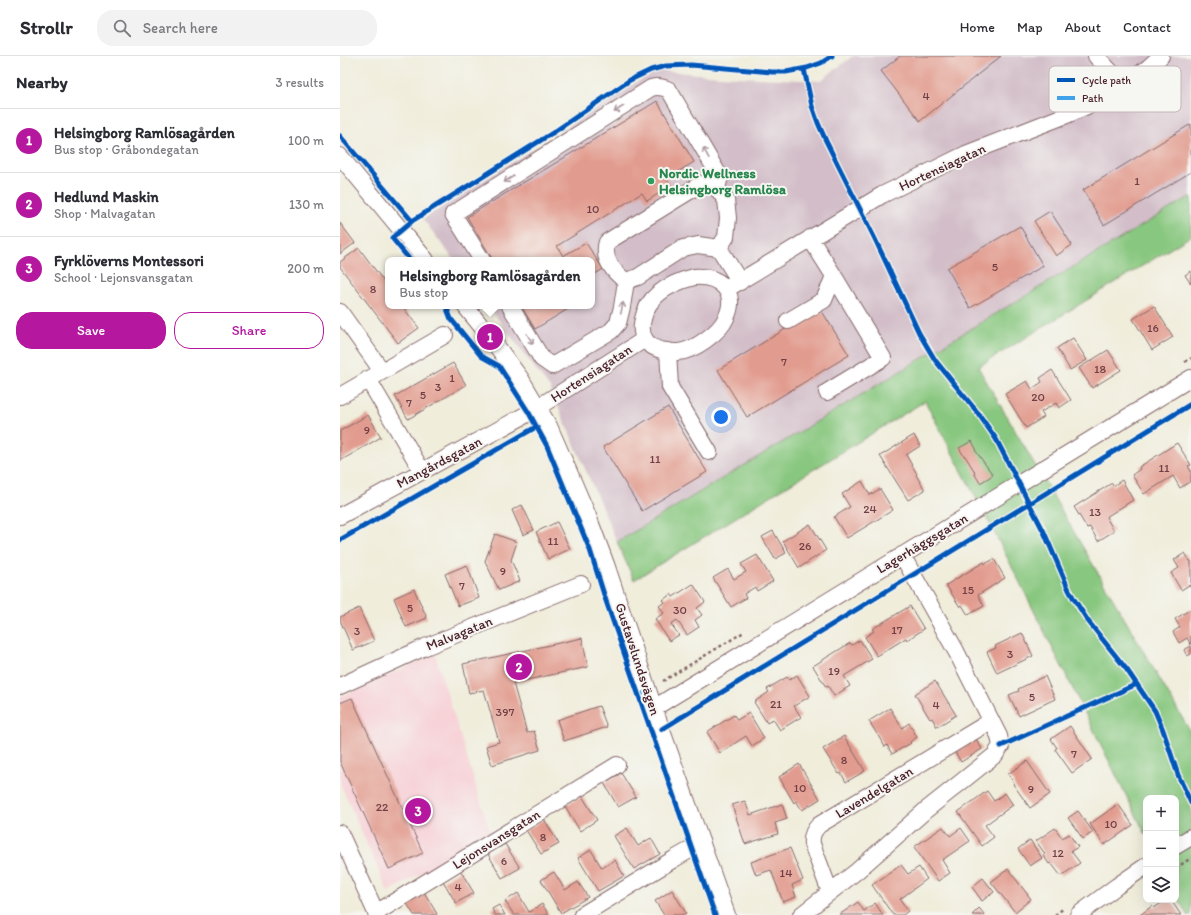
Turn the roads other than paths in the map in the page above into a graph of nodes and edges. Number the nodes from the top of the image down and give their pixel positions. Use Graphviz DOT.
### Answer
graph roads {
  1 [pos="1161,56"];
  2 [pos="1149,66"];
  3 [pos="1073,112"];
  4 [pos="340,156"];
  5 [pos="717,188"];
  6 [pos="810,238"];
  7 [pos="720,248"];
  8 [pos="424,257"];
  9 [pos="480,257"];
  10 [pos="834,276"];
  11 [pos="626,281"];
  12 [pos="733,286"];
  13 [pos="468,309"];
  14 [pos="512,309"];
  15 [pos="340,312"];
  16 [pos="788,321"];
  17 [pos="445,335"];
  18 [pos="645,339"];
  19 [pos="668,351"];
  20 [pos="382,371"];
  21 [pos="1191,378"];
  22 [pos="368,380"];
  23 [pos="827,392"];
  24 [pos="340,396"];
  25 [pos="538,408"];
  26 [pos="709,452"];
  27 [pos="422,471"];
  28 [pos="340,516"];
  29 [pos="902,555"];
  30 [pos="581,584"];
  31 [pos="340,686"];
  32 [pos="654,708"];
  33 [pos="991,721"];
  34 [pos="617,765"];
  35 [pos="340,834"];
  36 [pos="1191,837"];
  37 [pos="702,843"];
  38 [pos="1179,844"];
  39 [pos="1145,867"];
  40 [pos="830,892"];
  41 [pos="376,914"];
  42 [pos="582,915"];
  43 [pos="728,915"];
  44 [pos="801,915"];
  45 [pos="1078,915"];
  1 -- 2 [label="street, Hortensiagatan"];
  3 -- 6 [label="street, Hortensiagatan"];
  4 -- 8 [label="street"];
  5 -- 7 [label="street"];
  5 -- 9 [label="street, one-way"];
  5 -- 11 [label="street"];
  6 -- 10 [label="street"];
  6 -- 12 [label="street, Hortensiagatan"];
  7 -- 11 [label="street"];
  7 -- 12 [label="street"];
  10 -- 16 [label="street"];
  10 -- 23 [label="street"];
  14 -- 11 [label="street, one-way"];
  12 -- 18 [label="street, Hortensiagatan"];
  12 -- 19 [label="street, Hortensiagatan"];
  13 -- 25 [label="street, Gustavslundsvägen"];
  15 -- 20 [label="street"];
  17 -- 20 [label="street"];
  18 -- 19 [label="street, Hortensiagatan"];
  18 -- 25 [label="street, Hortensiagatan"];
  19 -- 26 [label="street"];
  20 -- 22 [label="street"];
  21 -- 29 [label="street, Lagerhäggsgatan"];
  22 -- 24 [label="street"];
  22 -- 27 [label="street"];
  25 -- 27 [label="street, Mangårdsgatan"];
  25 -- 32 [label="street, Gustavslundsvägen"];
  27 -- 28 [label="street, Mangårdsgatan"];
  29 -- 32 [label="street, Lagerhäggsgatan"];
  29 -- 33 [label="street"];
  30 -- 31 [label="street, Malvagatan"];
  32 -- 37 [label="street, Gustavslundsvägen"];
  33 -- 40 [label="street"];
  33 -- 40 [label="street, Lavendelgatan"];
  34 -- 41 [label="street, Lejonsvansgatan"];
  35 -- 41 [label="street"];
  36 -- 38 [label="street"];
  37 -- 42 [label="street"];
  37 -- 43 [label="street, Gustavslundsvägen"];
  39 -- 45 [label="street"];
  40 -- 44 [label="street"];
}
